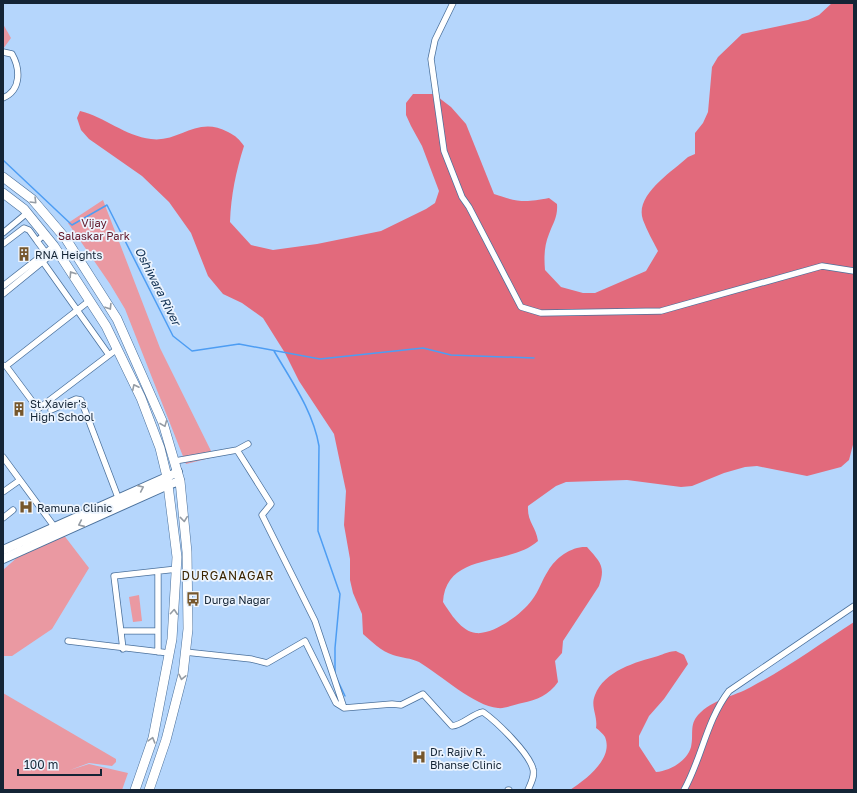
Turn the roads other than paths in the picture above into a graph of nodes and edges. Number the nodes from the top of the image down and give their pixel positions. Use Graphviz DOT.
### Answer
graph roads {
  1 [pos="453,3"];
  2 [pos="3,52"];
  3 [pos="6,91"];
  4 [pos="3,97"];
  5 [pos="3,177"];
  6 [pos="3,193"];
  7 [pos="27,213"];
  8 [pos="3,233"];
  9 [pos="45,234"];
  10 [pos="37,241"];
  11 [pos="3,244"];
  12 [pos="56,248"];
  13 [pos="46,253"];
  14 [pos="43,262"];
  15 [pos="854,271"];
  16 [pos="3,286"];
  17 [pos="3,294"];
  18 [pos="90,300"];
  19 [pos="77,312"];
  20 [pos="117,349"];
  21 [pos="109,355"];
  22 [pos="5,365"];
  23 [pos="51,410"];
  24 [pos="248,444"];
  25 [pos="237,450"];
  26 [pos="3,457"];
  27 [pos="175,461"];
  28 [pos="179,476"];
  29 [pos="20,480"];
  30 [pos="167,481"];
  31 [pos="3,492"];
  32 [pos="120,502"];
  33 [pos="13,510"];
  34 [pos="3,518"];
  35 [pos="57,530"];
  36 [pos="3,550"];
  37 [pos="3,559"];
  38 [pos="176,569"];
  39 [pos="158,572"];
  40 [pos="854,606"];
  41 [pos="121,631"];
  42 [pos="158,631"];
  43 [pos="68,641"];
  44 [pos="123,649"];
  45 [pos="158,652"];
  46 [pos="185,652"];
  47 [pos="169,653"];
  48 [pos="344,708"];
  49 [pos="135,790"];
  50 [pos="149,790"];
  51 [pos="528,790"];
  52 [pos="684,790"];
  1 -- 15 [label="street"];
  2 -- 4 [label="street"];
  3 -- 4 [label="street"];
  5 -- 27 [label="main road, one-way"];
  6 -- 7 [label="main road"];
  7 -- 8 [label="street"];
  7 -- 9 [label="main road"];
  9 -- 10 [label="street"];
  9 -- 12 [label="main road"];
  10 -- 11 [label="street"];
  10 -- 13 [label="street"];
  12 -- 13 [label="street"];
  12 -- 14 [label="street"];
  18 -- 12 [label="main road, one-way"];
  13 -- 16 [label="street"];
  14 -- 17 [label="street"];
  14 -- 19 [label="street"];
  18 -- 19 [label="street"];
  18 -- 20 [label="main road"];
  19 -- 21 [label="street"];
  19 -- 22 [label="street"];
  20 -- 21 [label="street"];
  30 -- 20 [label="main road, one-way"];
  21 -- 22 [label="street"];
  23 -- 32 [label="street"];
  24 -- 25 [label="street"];
  25 -- 27 [label="street"];
  25 -- 48 [label="street"];
  26 -- 29 [label="street"];
  27 -- 28 [label="main road"];
  28 -- 30 [label="main road"];
  28 -- 46 [label="main road, one-way"];
  29 -- 31 [label="street"];
  29 -- 35 [label="street"];
  30 -- 32 [label="main road"];
  30 -- 38 [label="main road"];
  32 -- 35 [label="main road"];
  33 -- 34 [label="street"];
  35 -- 36 [label="main road"];
  35 -- 37 [label="main road"];
  38 -- 39 [label="street"];
  47 -- 38 [label="main road, one-way"];
  39 -- 41 [label="street"];
  39 -- 42 [label="street"];
  40 -- 52 [label="street"];
  41 -- 42 [label="street"];
  41 -- 44 [label="street"];
  42 -- 45 [label="street"];
  43 -- 44 [label="street"];
  44 -- 45 [label="street"];
  45 -- 47 [label="street"];
  46 -- 48 [label="street"];
  46 -- 50 [label="main road, one-way"];
  49 -- 47 [label="main road, one-way"];
  48 -- 51 [label="street"];
}
